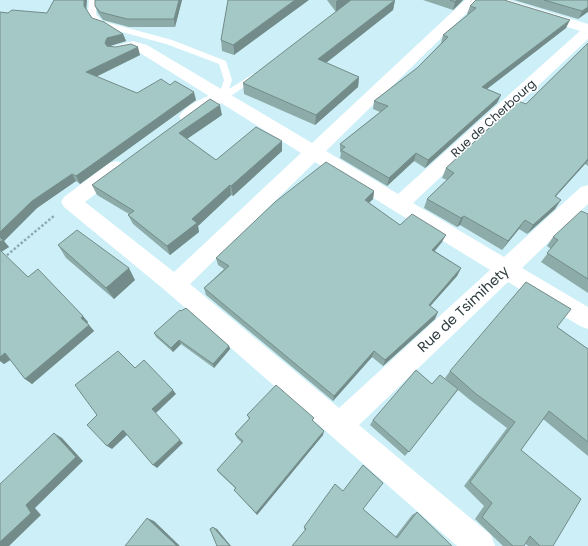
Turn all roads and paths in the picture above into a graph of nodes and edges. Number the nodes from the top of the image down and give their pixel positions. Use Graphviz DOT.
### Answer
graph roads {
  1 [pos="93,0"];
  2 [pos="473,0"];
  3 [pos="495,0"];
  4 [pos="588,30"];
  5 [pos="116,50"];
  6 [pos="266,68"];
  7 [pos="222,98"];
  8 [pos="176,124"];
  9 [pos="312,153"];
  10 [pos="133,156"];
  11 [pos="588,192"];
  12 [pos="71,202"];
  13 [pos="398,205"];
  14 [pos="0,261"];
  15 [pos="506,270"];
  16 [pos="175,285"];
  17 [pos="588,319"];
  18 [pos="339,426"];
  19 [pos="480,546"];
  1 -- 7 [label="lane"];
  2 -- 9 [label="street"];
  3 -- 4 [label="street"];
  4 -- 13 [label="street, Rue de Cherbourg"];
  5 -- 7 [label="street"];
  6 -- 7 [label="lane"];
  7 -- 8 [label="street"];
  7 -- 9 [label="street"];
  9 -- 13 [label="street"];
  9 -- 16 [label="street"];
  10 -- 12 [label="street"];
  11 -- 15 [label="street, Rue de Tsimihety"];
  12 -- 14 [label="path"];
  12 -- 16 [label="street"];
  13 -- 15 [label="street"];
  15 -- 17 [label="street"];
  15 -- 18 [label="street, Rue de Tsimihety"];
  16 -- 18 [label="street"];
  18 -- 19 [label="street"];
}
